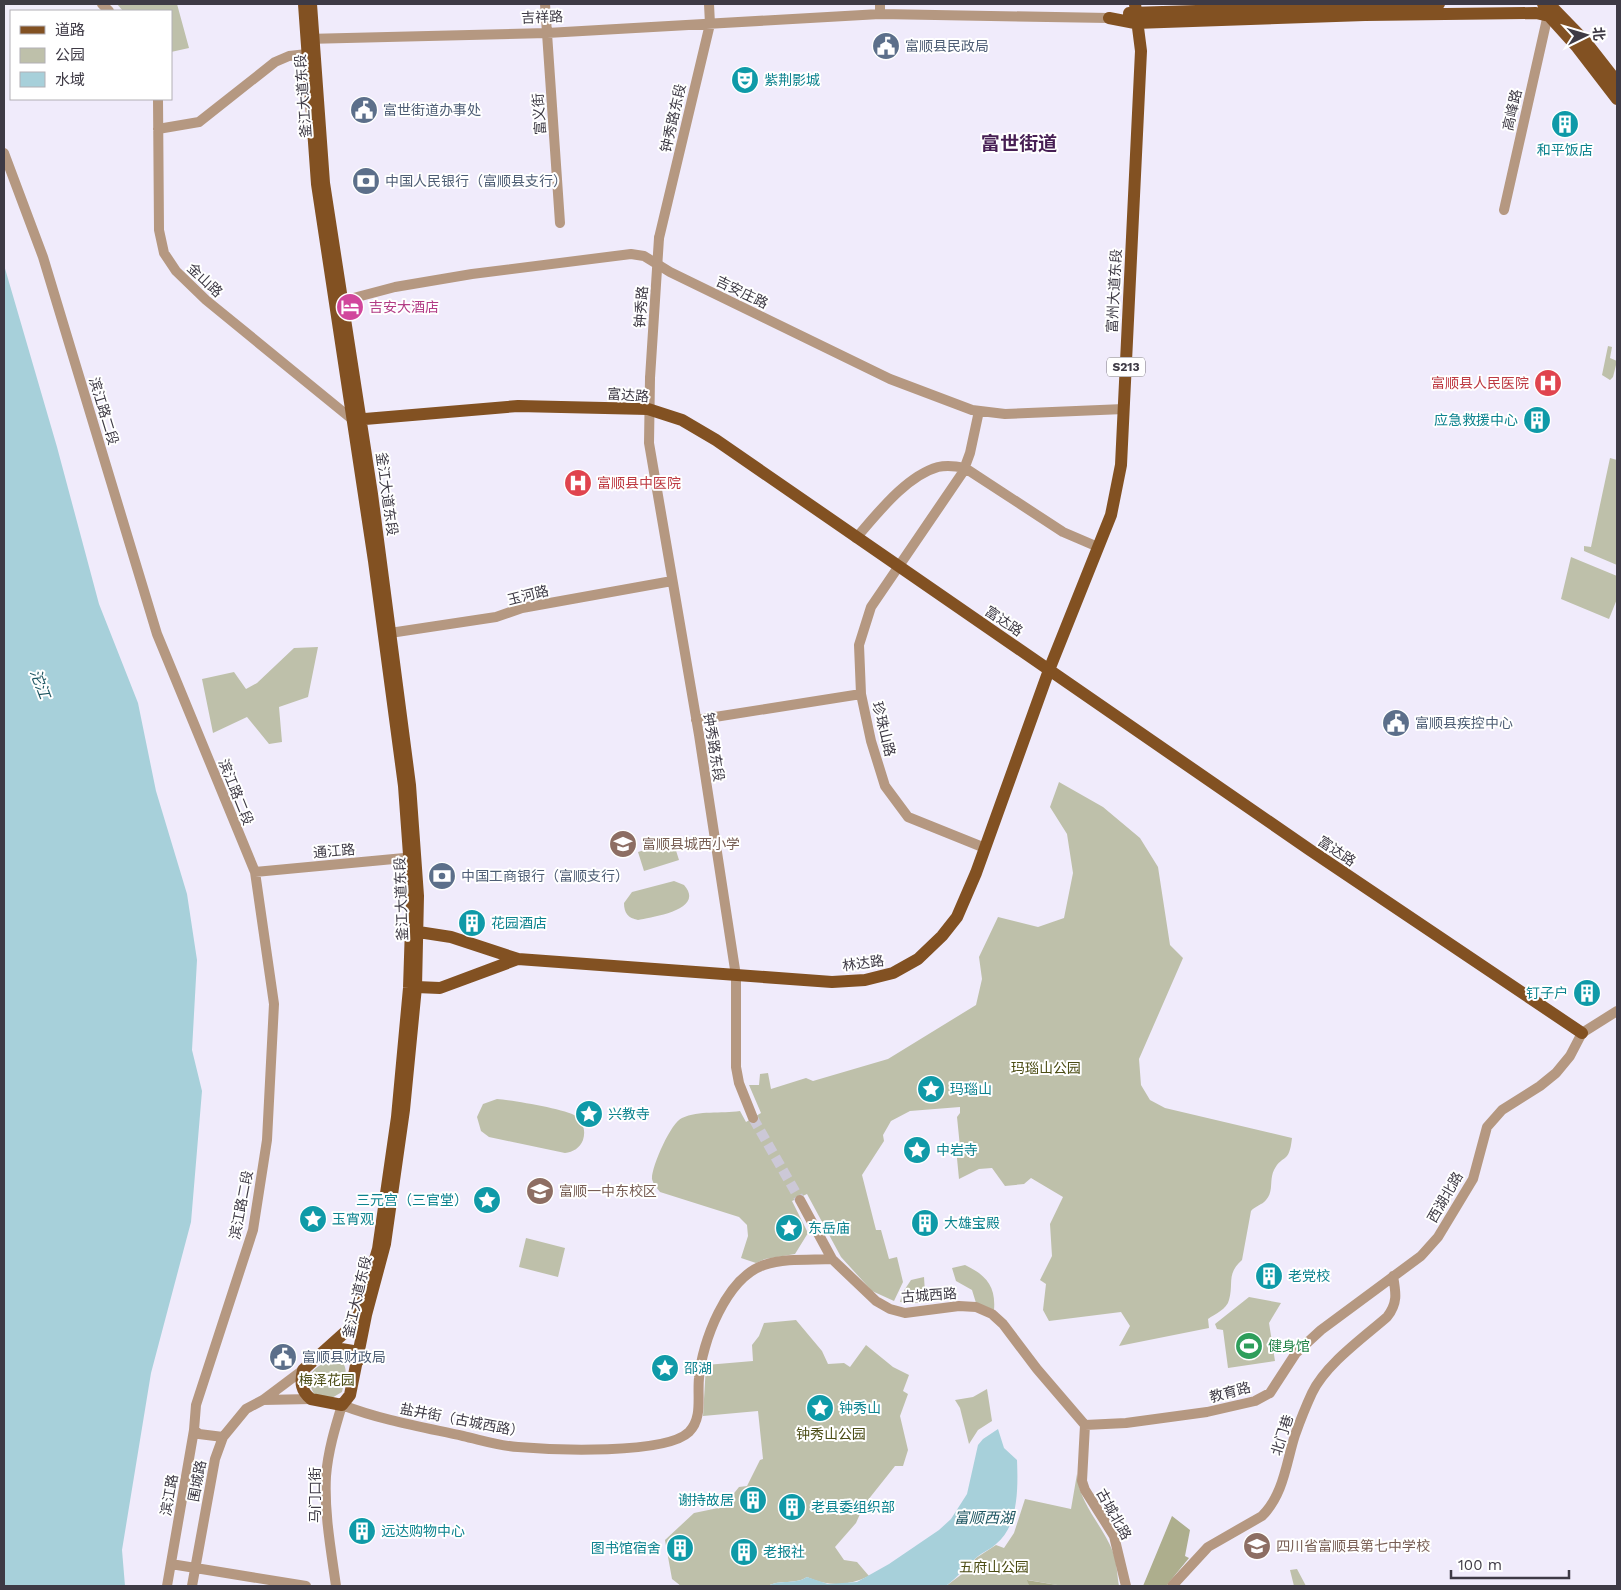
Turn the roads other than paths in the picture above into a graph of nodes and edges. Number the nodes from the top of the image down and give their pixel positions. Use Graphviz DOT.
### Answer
graph roads {
  1 [pos="304,4"];
  2 [pos="311,4"];
  3 [pos="545,4"];
  4 [pos="709,4"];
  5 [pos="1439,4"];
  6 [pos="1548,7"];
  7 [pos="880,9"];
  8 [pos="1149,12"];
  9 [pos="1135,13"];
  10 [pos="1109,18"];
  11 [pos="710,24"];
  12 [pos="547,33"];
  13 [pos="309,39"];
  14 [pos="1141,50"];
  15 [pos="306,54"];
  16 [pos="1617,82"];
  17 [pos="1617,99"];
  18 [pos="158,100"];
  19 [pos="158,129"];
  20 [pos="4,153"];
  21 [pos="1504,210"];
  22 [pos="560,223"];
  23 [pos="659,238"];
  24 [pos="342,301"];
  25 [pos="650,378"];
  26 [pos="648,409"];
  27 [pos="1124,409"];
  28 [pos="979,411"];
  29 [pos="357,420"];
  30 [pos="965,468"];
  31 [pos="856,538"];
  32 [pos="1098,547"];
  33 [pos="898,567"];
  34 [pos="672,581"];
  35 [pos="390,633"];
  36 [pos="1049,670"];
  37 [pos="861,694"];
  38 [pos="696,720"];
  39 [pos="985,848"];
  40 [pos="412,858"];
  41 [pos="254,872"];
  42 [pos="415,932"];
  43 [pos="518,959"];
  44 [pos="736,976"];
  45 [pos="416,987"];
  46 [pos="1617,1012"];
  47 [pos="1582,1033"];
  48 [pos="754,1118"];
  49 [pos="800,1200"];
  50 [pos="832,1258"];
  51 [pos="1394,1276"];
  52 [pos="322,1354"];
  53 [pos="358,1361"];
  54 [pos="303,1370"];
  55 [pos="263,1400"];
  56 [pos="311,1400"];
  57 [pos="342,1405"];
  58 [pos="1086,1425"];
  59 [pos="194,1430"];
  60 [pos="223,1437"];
  61 [pos="171,1564"];
  62 [pos="195,1568"];
  63 [pos="167,1586"];
  64 [pos="192,1586"];
  65 [pos="306,1586"];
  66 [pos="336,1586"];
  67 [pos="1126,1586"];
  68 [pos="1172,1586"];
  1 -- 13 [label="main road, 釜江大道东段"];
  2 -- 13 [label="main road, 釜江大道东段"];
  3 -- 12 [label="street, 富义街"];
  4 -- 11 [label="street, 钟秀路东段"];
  5 -- 8 [label="main road, 吉祥路"];
  6 -- 8 [label="main road, 吉祥路"];
  6 -- 16 [label="main road"];
  6 -- 17 [label="main road"];
  6 -- 21 [label="street, 高峰路"];
  7 -- 10 [label="street, 吉祥路"];
  7 -- 11 [label="street, 吉祥路"];
  8 -- 9 [label="main road, 吉祥路"];
  8 -- 14 [label="main road, S213"];
  9 -- 10 [label="main road, 吉祥路"];
  9 -- 14 [label="main road, S213"];
  11 -- 12 [label="street, 吉祥路"];
  11 -- 23 [label="street, 钟秀路东段"];
  12 -- 13 [label="street, 吉祥路"];
  12 -- 22 [label="street, 富义街"];
  13 -- 15 [label="main road, 釜江大道东段"];
  13 -- 24 [label="main road, 釜江大道东段"];
  14 -- 27 [label="main road, 富州大道东段 / S213"];
  15 -- 19 [label="street"];
  15 -- 29 [label="main road, 釜江大道东段"];
  18 -- 19 [label="street, 金山路"];
  19 -- 29 [label="street, 金山路"];
  20 -- 41 [label="street, 滨江路二段"];
  23 -- 25 [label="street, 钟秀路, bridge"];
  24 -- 28 [label="street, 吉安庄路"];
  24 -- 29 [label="main road, 釜江大道东段"];
  25 -- 26 [label="street, 钟秀路东段"];
  26 -- 29 [label="main road, 富达路"];
  26 -- 31 [label="main road, 富达路"];
  26 -- 34 [label="street, 钟秀路东段"];
  27 -- 28 [label="street, 吉安庄路"];
  27 -- 32 [label="main road, 富州大道东段 / S213"];
  28 -- 30 [label="street"];
  29 -- 35 [label="main road, 釜江大道东段"];
  29 -- 40 [label="main road, 釜江大道东段"];
  30 -- 31 [label="street"];
  30 -- 32 [label="street"];
  30 -- 33 [label="street, 珍珠山路"];
  31 -- 33 [label="main road, 富达路"];
  32 -- 36 [label="main road, 富州大道东段 / S213"];
  33 -- 36 [label="main road, 富达路"];
  33 -- 37 [label="street, 珍珠山路"];
  34 -- 35 [label="street, 玉河路"];
  34 -- 38 [label="street, 钟秀路东段"];
  35 -- 40 [label="main road, 釜江大道东段"];
  36 -- 39 [label="main road, 林达路"];
  36 -- 47 [label="main road, 富达路"];
  37 -- 38 [label="street"];
  37 -- 39 [label="street, 珍珠山路"];
  38 -- 44 [label="street, 钟秀路东段"];
  39 -- 44 [label="main road, 林达路"];
  40 -- 41 [label="street, 通江路"];
  40 -- 42 [label="main road, 釜江大道东段"];
  41 -- 59 [label="street, 滨江路二段"];
  42 -- 43 [label="main road"];
  42 -- 45 [label="main road, 釜江大道东段"];
  42 -- 52 [label="main road, 釜江大道东段"];
  43 -- 44 [label="main road, 林达路"];
  43 -- 45 [label="main road"];
  44 -- 48 [label="street, 钟秀路东段"];
  45 -- 53 [label="main road, 釜江大道东段"];
  46 -- 47 [label="street"];
  47 -- 51 [label="street, 西湖北路"];
  49 -- 50 [label="street, 古城西路"];
  50 -- 57 [label="street, 盐井街（古城西路）"];
  50 -- 58 [label="street, 古城西路"];
  51 -- 58 [label="street, 教育路"];
  51 -- 68 [label="street, 北门巷"];
  52 -- 53 [label="main road"];
  52 -- 54 [label="main road, 釜江大道东段"];
  53 -- 57 [label="main road, 釜江大道东段"];
  54 -- 55 [label="street, 围城路"];
  54 -- 56 [label="main road"];
  55 -- 56 [label="street"];
  55 -- 60 [label="street, 围城路"];
  56 -- 57 [label="main road"];
  57 -- 66 [label="street, 马门口街"];
  58 -- 67 [label="street, 古城北路"];
  59 -- 60 [label="street"];
  59 -- 61 [label="street, 滨江路"];
  60 -- 62 [label="street, 围城路"];
  61 -- 62 [label="street"];
  61 -- 63 [label="street, 滨江路"];
  62 -- 64 [label="street, 围城路"];
  62 -- 65 [label="street"];
}
